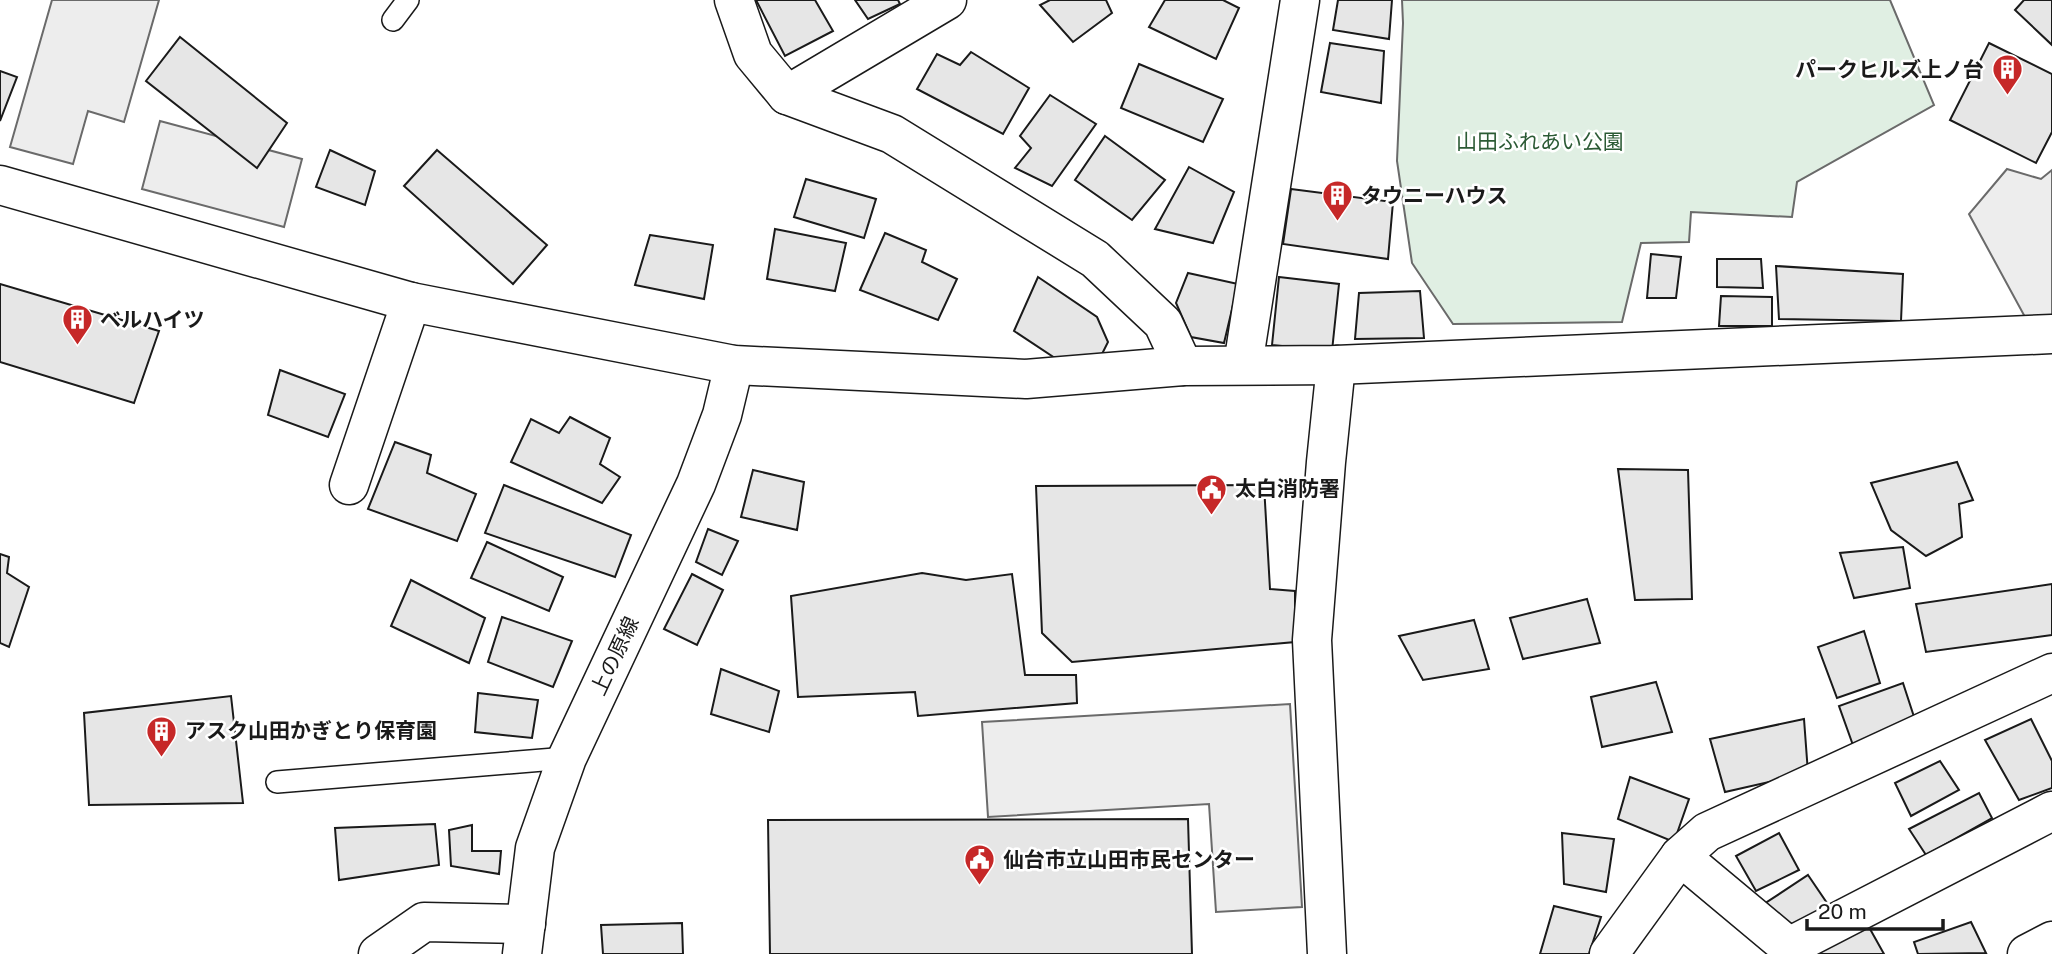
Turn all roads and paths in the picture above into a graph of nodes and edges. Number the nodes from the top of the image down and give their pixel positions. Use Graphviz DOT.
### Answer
graph roads {
  1 [pos="408,0"];
  2 [pos="734,0"];
  3 [pos="947,0"];
  4 [pos="1300,0"];
  5 [pos="393,20"];
  6 [pos="787,95"];
  7 [pos="0,185"];
  8 [pos="411,302"];
  9 [pos="2052,334"];
  10 [pos="734,365"];
  11 [pos="1243,365"];
  12 [pos="1336,365"];
  13 [pos="1183,366"];
  14 [pos="349,485"];
  15 [pos="2052,673"];
  16 [pos="567,758"];
  17 [pos="277,782"];
  18 [pos="2052,811"];
  19 [pos="1680,856"];
  20 [pos="524,939"];
  21 [pos="2052,941"];
  22 [pos="1791,950"];
  23 [pos="378,954"];
  24 [pos="1327,954"];
  25 [pos="1609,954"];
  26 [pos="2027,954"];
  1 -- 5 [label="lane"];
  2 -- 6 [label="street"];
  3 -- 6 [label="street"];
  4 -- 11 [label="street"];
  6 -- 13 [label="street"];
  7 -- 8 [label="street"];
  8 -- 10 [label="street"];
  8 -- 14 [label="street"];
  9 -- 12 [label="street"];
  10 -- 13 [label="street"];
  10 -- 16 [label="street, 上の原線"];
  11 -- 12 [label="street"];
  11 -- 13 [label="street"];
  12 -- 24 [label="street"];
  15 -- 19 [label="street"];
  16 -- 17 [label="lane"];
  16 -- 20 [label="street, 上の原線"];
  18 -- 22 [label="street"];
  19 -- 22 [label="street"];
  19 -- 25 [label="street"];
  20 -- 23 [label="street"];
  21 -- 26 [label="street"];
}
